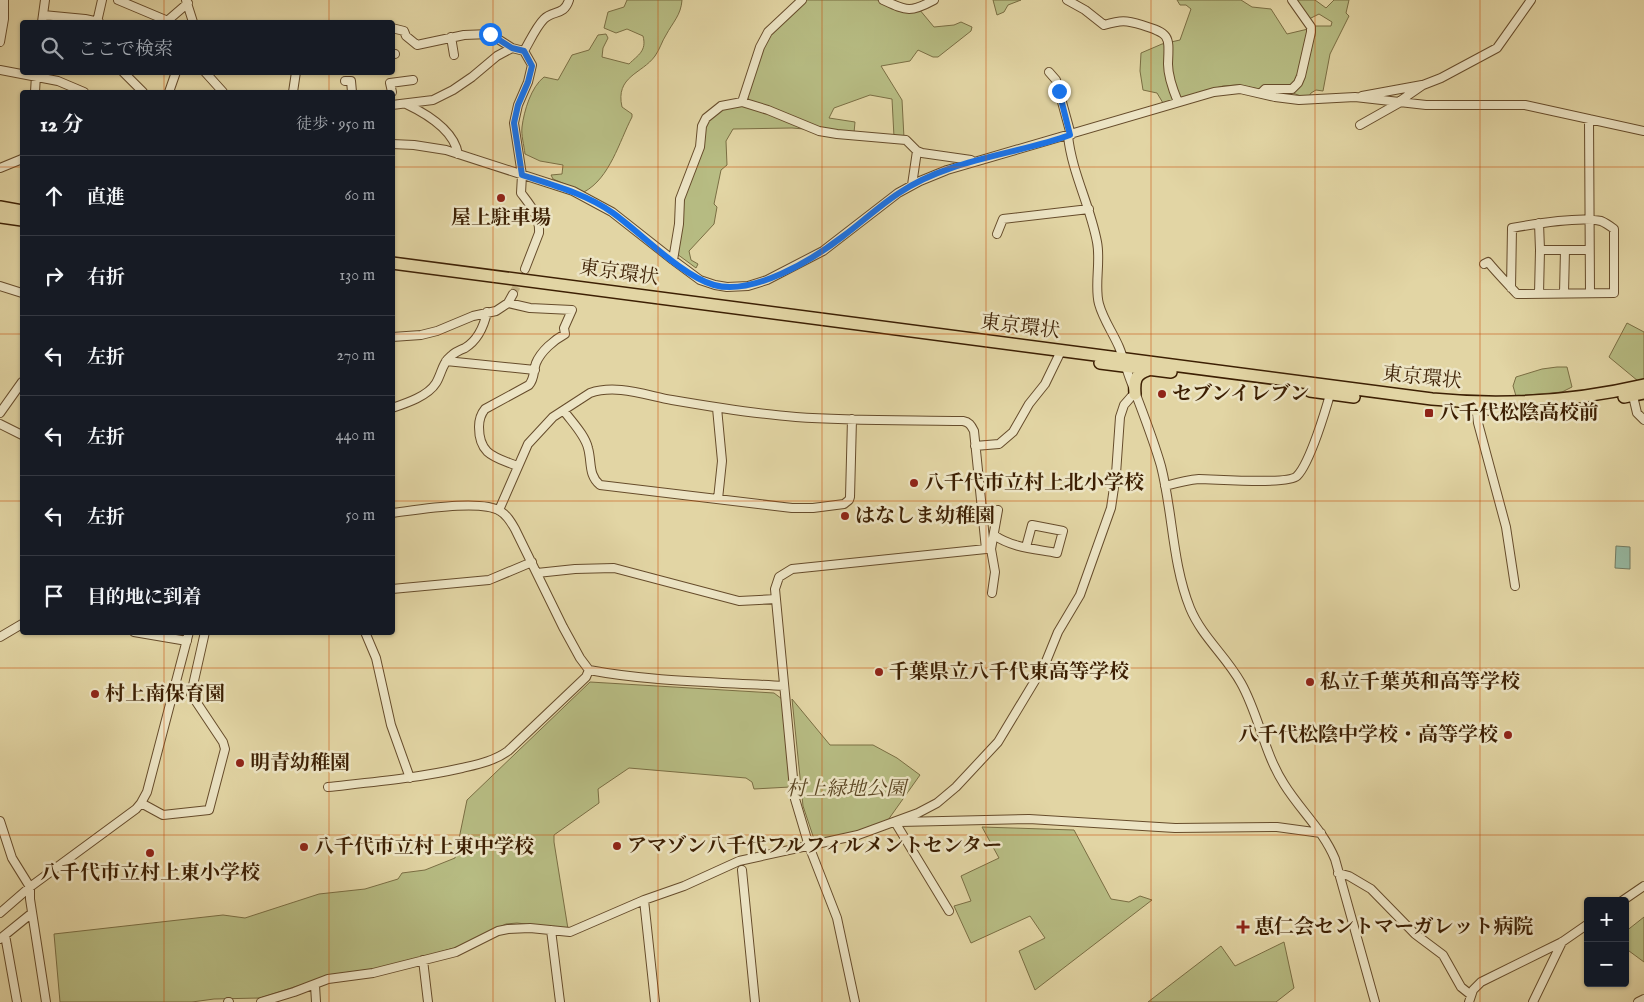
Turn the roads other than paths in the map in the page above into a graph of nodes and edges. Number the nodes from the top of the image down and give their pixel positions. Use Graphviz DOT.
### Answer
graph roads {
  1 [pos="4,0"];
  2 [pos="45,0"];
  3 [pos="102,0"];
  4 [pos="118,0"];
  5 [pos="569,0"];
  6 [pos="802,0"];
  7 [pos="883,0"];
  8 [pos="934,0"];
  9 [pos="1066,0"];
  10 [pos="1292,0"];
  11 [pos="1530,0"];
  12 [pos="187,1"];
  13 [pos="135,3"];
  14 [pos="42,19"];
  15 [pos="88,20"];
  16 [pos="98,20"];
  17 [pos="164,20"];
  18 [pos="169,20"];
  19 [pos="192,20"];
  20 [pos="395,29"];
  21 [pos="451,37"];
  22 [pos="0,42"];
  23 [pos="512,48"];
  24 [pos="524,51"];
  25 [pos="454,55"];
  26 [pos="0,70"];
  27 [pos="1049,72"];
  28 [pos="20,73"];
  29 [pos="36,75"];
  30 [pos="126,75"];
  31 [pos="175,75"];
  32 [pos="208,75"];
  33 [pos="296,75"];
  34 [pos="413,80"];
  35 [pos="345,81"];
  36 [pos="1424,85"];
  37 [pos="35,90"];
  38 [pos="79,90"];
  39 [pos="141,90"];
  40 [pos="169,90"];
  41 [pos="222,90"];
  42 [pos="293,90"];
  43 [pos="352,90"];
  44 [pos="392,90"];
  45 [pos="1261,93"];
  46 [pos="1355,97"];
  47 [pos="742,102"];
  48 [pos="1178,102"];
  49 [pos="1398,103"];
  50 [pos="406,104"];
  51 [pos="395,105"];
  52 [pos="1589,119"];
  53 [pos="1360,125"];
  54 [pos="1644,131"];
  55 [pos="1069,135"];
  56 [pos="395,144"];
  57 [pos="917,151"];
  58 [pos="458,154"];
  59 [pos="20,160"];
  60 [pos="978,161"];
  61 [pos="0,168"];
  62 [pos="522,175"];
  63 [pos="912,185"];
  64 [pos="0,207"];
  65 [pos="1088,209"];
  66 [pos="20,211"];
  67 [pos="0,217"];
  68 [pos="20,220"];
  69 [pos="1589,220"];
  70 [pos="1538,223"];
  71 [pos="997,234"];
  72 [pos="1540,250"];
  73 [pos="1564,250"];
  74 [pos="1589,250"];
  75 [pos="672,260"];
  76 [pos="395,262"];
  77 [pos="1484,264"];
  78 [pos="525,269"];
  79 [pos="395,270"];
  80 [pos="0,286"];
  81 [pos="1511,288"];
  82 [pos="20,292"];
  83 [pos="1564,293"];
  84 [pos="1590,293"];
  85 [pos="513,294"];
  86 [pos="1539,294"];
  87 [pos="508,303"];
  88 [pos="487,312"];
  89 [pos="395,337"];
  90 [pos="1059,354"];
  91 [pos="446,361"];
  92 [pos="1124,363"];
  93 [pos="535,370"];
  94 [pos="1148,370"];
  95 [pos="20,385"];
  96 [pos="1644,385"];
  97 [pos="1331,390"];
  98 [pos="1136,394"];
  99 [pos="1638,394"];
  100 [pos="1476,406"];
  101 [pos="395,407"];
  102 [pos="717,408"];
  103 [pos="564,411"];
  104 [pos="0,413"];
  105 [pos="852,419"];
  106 [pos="1644,420"];
  107 [pos="0,424"];
  108 [pos="20,434"];
  109 [pos="975,446"];
  110 [pos="518,466"];
  111 [pos="1165,486"];
  112 [pos="718,499"];
  113 [pos="499,510"];
  114 [pos="998,510"];
  115 [pos="395,512"];
  116 [pos="994,535"];
  117 [pos="1026,547"];
  118 [pos="989,549"];
  119 [pos="532,562"];
  120 [pos="537,573"];
  121 [pos="1515,586"];
  122 [pos="395,589"];
  123 [pos="992,593"];
  124 [pos="776,600"];
  125 [pos="20,625"];
  126 [pos="152,635"];
  127 [pos="188,635"];
  128 [pos="204,635"];
  129 [pos="366,635"];
  130 [pos="0,637"];
  131 [pos="187,641"];
  132 [pos="589,670"];
  133 [pos="784,686"];
  134 [pos="410,778"];
  135 [pos="328,786"];
  136 [pos="141,803"];
  137 [pos="0,821"];
  138 [pos="893,822"];
  139 [pos="1321,834"];
  140 [pos="809,846"];
  141 [pos="742,870"];
  142 [pos="1338,873"];
  143 [pos="1644,886"];
  144 [pos="30,887"];
  145 [pos="1628,897"];
  146 [pos="644,900"];
  147 [pos="949,911"];
  148 [pos="0,913"];
  149 [pos="32,913"];
  150 [pos="1584,927"];
  151 [pos="551,930"];
  152 [pos="3,937"];
  153 [pos="1562,942"];
  154 [pos="423,960"];
  155 [pos="315,984"];
  156 [pos="1470,999"];
  157 [pos="1644,999"];
  158 [pos="17,1002"];
  159 [pos="46,1002"];
  160 [pos="261,1002"];
  161 [pos="316,1002"];
  162 [pos="428,1002"];
  163 [pos="560,1002"];
  164 [pos="655,1002"];
  165 [pos="755,1002"];
  166 [pos="855,1002"];
  167 [pos="1375,1002"];
  168 [pos="1533,1002"];
  169 [pos="1638,1002"];
  1 -- 22 [label="street"];
  2 -- 14 [label="street"];
  3 -- 16 [label="street"];
  4 -- 13 [label="street"];
  5 -- 24 [label="street"];
  6 -- 47 [label="street"];
  7 -- 8 [label="street"];
  9 -- 48 [label="street"];
  10 -- 45 [label="street"];
  11 -- 36 [label="street"];
  12 -- 18 [label="street"];
  12 -- 19 [label="street"];
  13 -- 17 [label="street"];
  14 -- 15 [label="street"];
  20 -- 21 [label="street"];
  21 -- 23 [label="street"];
  21 -- 25 [label="street"];
  23 -- 24 [label="street"];
  23 -- 50 [label="street"];
  24 -- 62 [label="street"];
  26 -- 28 [label="street"];
  27 -- 55 [label="street"];
  29 -- 37 [label="street"];
  29 -- 38 [label="street"];
  30 -- 39 [label="street"];
  31 -- 40 [label="street"];
  32 -- 41 [label="street"];
  33 -- 42 [label="street"];
  34 -- 44 [label="street"];
  35 -- 43 [label="street"];
  36 -- 46 [label="street"];
  36 -- 49 [label="street"];
  45 -- 46 [label="street"];
  45 -- 48 [label="street"];
  46 -- 49 [label="street"];
  47 -- 57 [label="street"];
  47 -- 75 [label="street"];
  48 -- 55 [label="street"];
  49 -- 52 [label="street"];
  49 -- 53 [label="street"];
  50 -- 51 [label="street"];
  50 -- 58 [label="street"];
  52 -- 54 [label="street"];
  52 -- 69 [label="street"];
  55 -- 60 [label="street"];
  55 -- 65 [label="street"];
  56 -- 58 [label="street"];
  57 -- 60 [label="street"];
  57 -- 63 [label="street"];
  58 -- 62 [label="street"];
  59 -- 61 [label="street"];
  60 -- 63 [label="street"];
  62 -- 75 [label="street"];
  62 -- 78 [label="street"];
  63 -- 75 [label="street"];
  64 -- 66 [label="highway"];
  65 -- 71 [label="street"];
  65 -- 92 [label="street"];
  67 -- 68 [label="highway"];
  69 -- 70 [label="street"];
  69 -- 74 [label="street"];
  69 -- 84 [label="street"];
  70 -- 72 [label="street"];
  70 -- 81 [label="street"];
  72 -- 73 [label="street"];
  72 -- 86 [label="street"];
  73 -- 74 [label="street"];
  73 -- 83 [label="street"];
  74 -- 84 [label="street"];
  76 -- 90 [label="highway, 東京環状"];
  77 -- 81 [label="street"];
  79 -- 90 [label="highway, 東京環状"];
  80 -- 82 [label="street"];
  81 -- 86 [label="street"];
  83 -- 84 [label="street"];
  83 -- 86 [label="street"];
  85 -- 87 [label="street"];
  87 -- 88 [label="street"];
  87 -- 93 [label="street"];
  88 -- 89 [label="street"];
  88 -- 91 [label="street"];
  90 -- 92 [label="highway, 東京環状"];
  90 -- 109 [label="street"];
  91 -- 93 [label="street"];
  91 -- 101 [label="street"];
  92 -- 94 [label="highway, 東京環状"];
  92 -- 97 [label="highway, 東京環状"];
  92 -- 98 [label="street"];
  93 -- 110 [label="street"];
  94 -- 97 [label="highway, 東京環状"];
  94 -- 98 [label="highway"];
  95 -- 104 [label="street"];
  96 -- 100 [label="highway, 東京環状"];
  97 -- 100 [label="highway, 東京環状"];
  97 -- 111 [label="street"];
  98 -- 111 [label="street"];
  98 -- 138 [label="street"];
  99 -- 100 [label="highway, 東京環状"];
  99 -- 106 [label="street"];
  100 -- 121 [label="street"];
  102 -- 103 [label="street"];
  102 -- 105 [label="street"];
  102 -- 112 [label="street"];
  103 -- 110 [label="street"];
  103 -- 112 [label="street"];
  105 -- 109 [label="street"];
  105 -- 112 [label="street"];
  107 -- 108 [label="street"];
  109 -- 118 [label="street"];
  110 -- 113 [label="street"];
  111 -- 139 [label="street"];
  113 -- 115 [label="street"];
  113 -- 119 [label="street"];
  114 -- 116 [label="street"];
  116 -- 117 [label="street"];
  116 -- 118 [label="street"];
  117 -- 117 [label="street"];
  118 -- 123 [label="street"];
  118 -- 124 [label="street"];
  119 -- 120 [label="street"];
  119 -- 122 [label="street"];
  120 -- 124 [label="street"];
  120 -- 132 [label="street"];
  124 -- 133 [label="street"];
  125 -- 130 [label="street"];
  126 -- 131 [label="street"];
  127 -- 131 [label="street"];
  128 -- 136 [label="street"];
  129 -- 134 [label="street"];
  131 -- 136 [label="street"];
  132 -- 133 [label="street"];
  132 -- 134 [label="street"];
  133 -- 140 [label="street"];
  134 -- 135 [label="street"];
  136 -- 144 [label="street"];
  137 -- 144 [label="street"];
  138 -- 139 [label="street"];
  138 -- 140 [label="street"];
  138 -- 147 [label="street"];
  139 -- 142 [label="street"];
  140 -- 146 [label="street"];
  140 -- 166 [label="street"];
  141 -- 165 [label="street"];
  142 -- 156 [label="street"];
  142 -- 167 [label="street"];
  143 -- 145 [label="street"];
  144 -- 148 [label="street"];
  144 -- 149 [label="street"];
  146 -- 151 [label="street"];
  146 -- 164 [label="street"];
  149 -- 152 [label="street"];
  149 -- 159 [label="street"];
  150 -- 153 [label="street"];
  151 -- 154 [label="street"];
  151 -- 163 [label="street"];
  152 -- 158 [label="street"];
  153 -- 156 [label="street"];
  153 -- 168 [label="street"];
  154 -- 155 [label="street"];
  154 -- 162 [label="street"];
  155 -- 160 [label="street"];
  155 -- 161 [label="street"];
  157 -- 169 [label="street"];
}
